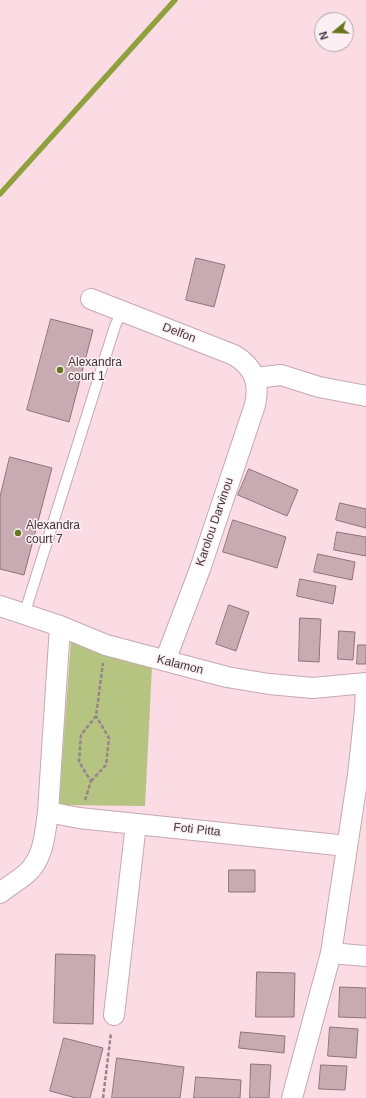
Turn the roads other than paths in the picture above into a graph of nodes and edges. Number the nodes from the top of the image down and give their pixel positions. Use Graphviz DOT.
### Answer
graph roads {
  1 [pos="91,299"];
  2 [pos="122,311"];
  3 [pos="256,381"];
  4 [pos="366,396"];
  5 [pos="0,606"];
  6 [pos="24,615"];
  7 [pos="60,626"];
  8 [pos="165,661"];
  9 [pos="366,683"];
  10 [pos="366,687"];
  11 [pos="48,812"];
  12 [pos="136,824"];
  13 [pos="347,846"];
  14 [pos="0,893"];
  15 [pos="331,953"];
  16 [pos="366,956"];
  17 [pos="114,1015"];
  18 [pos="292,1098"];
  1 -- 2 [label="street, Delfon"];
  2 -- 3 [label="street, Delfon"];
  2 -- 6 [label="lane"];
  3 -- 4 [label="street"];
  3 -- 8 [label="street, Karolou Darvinou"];
  5 -- 6 [label="street, Kalamon"];
  6 -- 7 [label="street, Kalamon"];
  7 -- 8 [label="street, Kalamon"];
  7 -- 11 [label="street"];
  8 -- 9 [label="street, Kalamon"];
  10 -- 13 [label="street"];
  11 -- 12 [label="street, Foti Pitta"];
  11 -- 14 [label="street"];
  12 -- 13 [label="street, Foti Pitta"];
  12 -- 17 [label="street"];
  13 -- 15 [label="street"];
  15 -- 16 [label="street"];
  15 -- 18 [label="street"];
}
